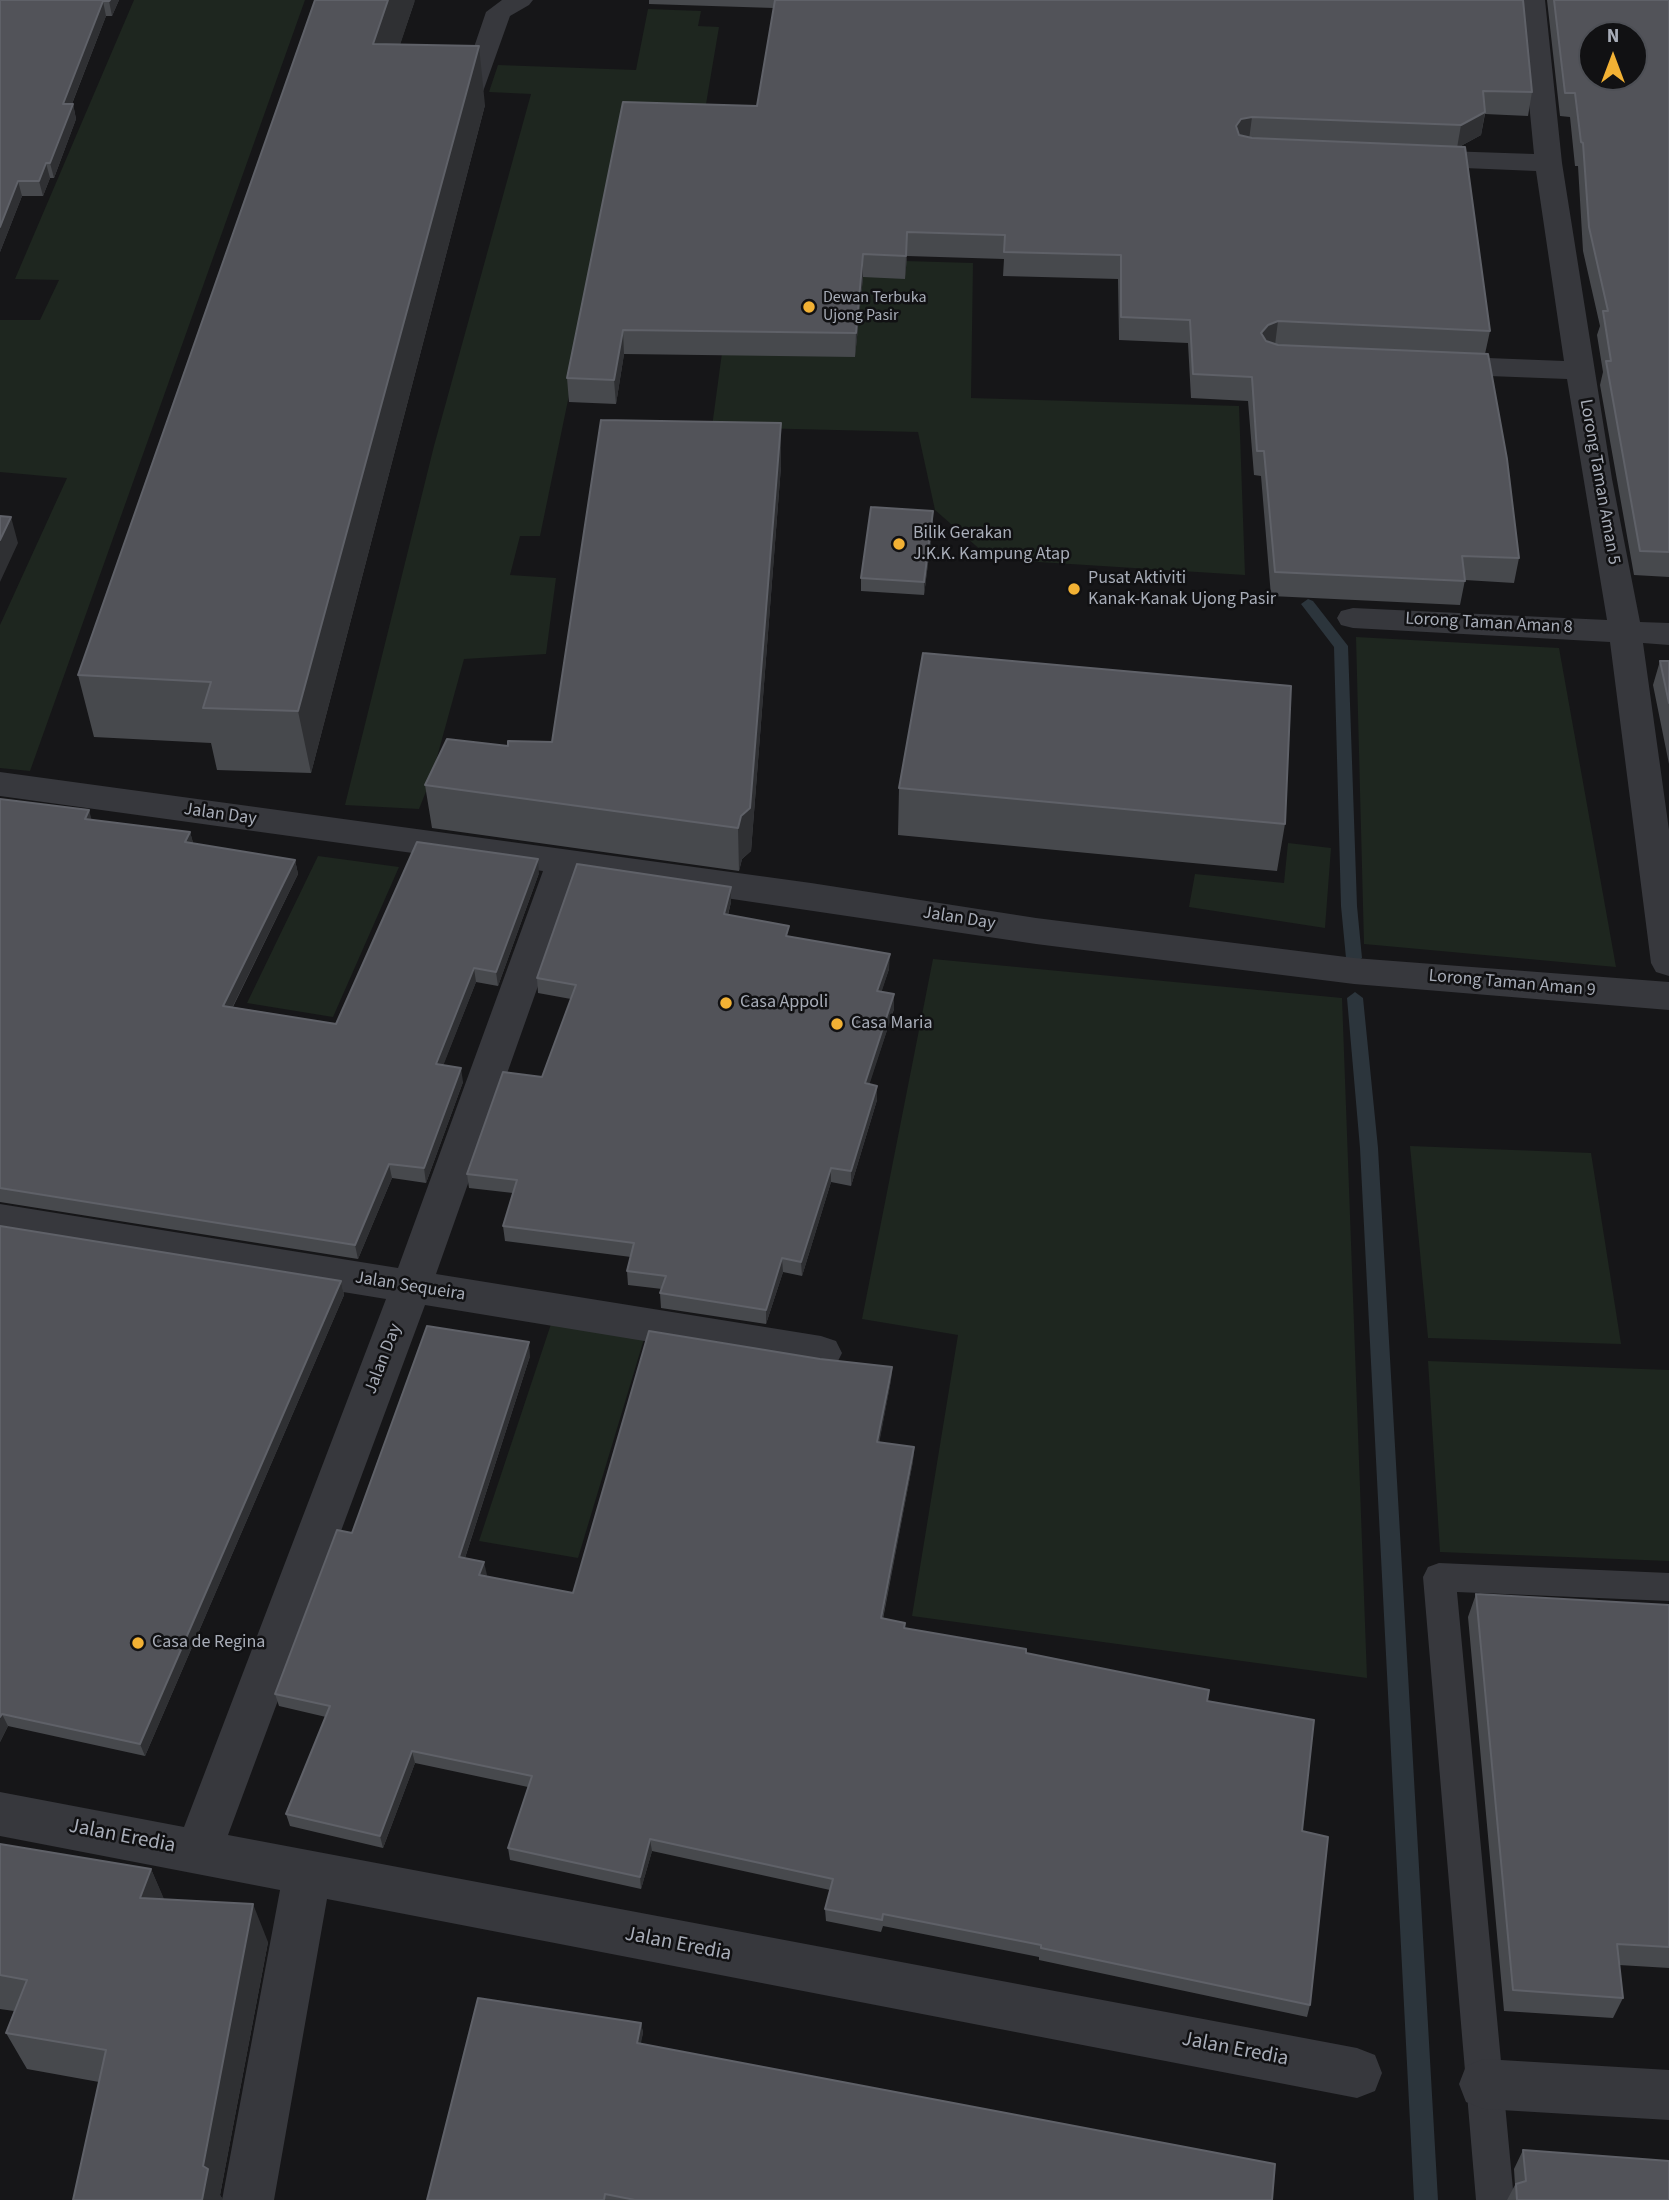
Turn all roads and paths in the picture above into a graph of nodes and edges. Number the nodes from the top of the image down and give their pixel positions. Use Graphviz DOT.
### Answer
graph roads {
  1 [pos="520,0"];
  2 [pos="1532,0"];
  3 [pos="471,94"];
  4 [pos="1385,156"];
  5 [pos="1548,163"];
  6 [pos="1413,363"];
  7 [pos="1580,371"];
  8 [pos="1353,618"];
  9 [pos="1625,631"];
  10 [pos="1669,634"];
  11 [pos="0,784"];
  12 [pos="564,863"];
  13 [pos="1669,963"];
  14 [pos="1354,971"];
  15 [pos="1669,996"];
  16 [pos="0,1220"];
  17 [pos="411,1288"];
  18 [pos="821,1353"];
  19 [pos="1669,1587"];
  20 [pos="0,1814"];
  21 [pos="198,1852"];
  22 [pos="307,1874"];
  23 [pos="1357,2073"];
  24 [pos="1484,2084"];
  25 [pos="1669,2095"];
  26 [pos="248,2200"];
  27 [pos="1495,2200"];
  1 -- 3 [label="street"];
  2 -- 5 [label="street, Lorong Taman Aman 5"];
  4 -- 5 [label="street"];
  5 -- 7 [label="street, Lorong Taman Aman 5"];
  6 -- 7 [label="street"];
  7 -- 9 [label="street, Lorong Taman Aman 5"];
  8 -- 9 [label="street, Lorong Taman Aman 8"];
  9 -- 10 [label="street, Lorong Taman Aman 8"];
  9 -- 13 [label="street, Lorong Taman Aman 5"];
  11 -- 12 [label="street, Jalan Day"];
  12 -- 14 [label="street, Jalan Day"];
  12 -- 17 [label="street, Jalan Day"];
  14 -- 15 [label="street, Lorong Taman Aman 9"];
  16 -- 17 [label="street, Jalan Sequeira"];
  17 -- 18 [label="street, Jalan Sequeira"];
  17 -- 21 [label="street, Jalan Day"];
  19 -- 24 [label="lane"];
  20 -- 21 [label="street, Jalan Eredia"];
  21 -- 22 [label="street, Jalan Eredia"];
  22 -- 23 [label="street, Jalan Eredia"];
  22 -- 26 [label="street"];
  24 -- 25 [label="street"];
  24 -- 27 [label="lane"];
}
